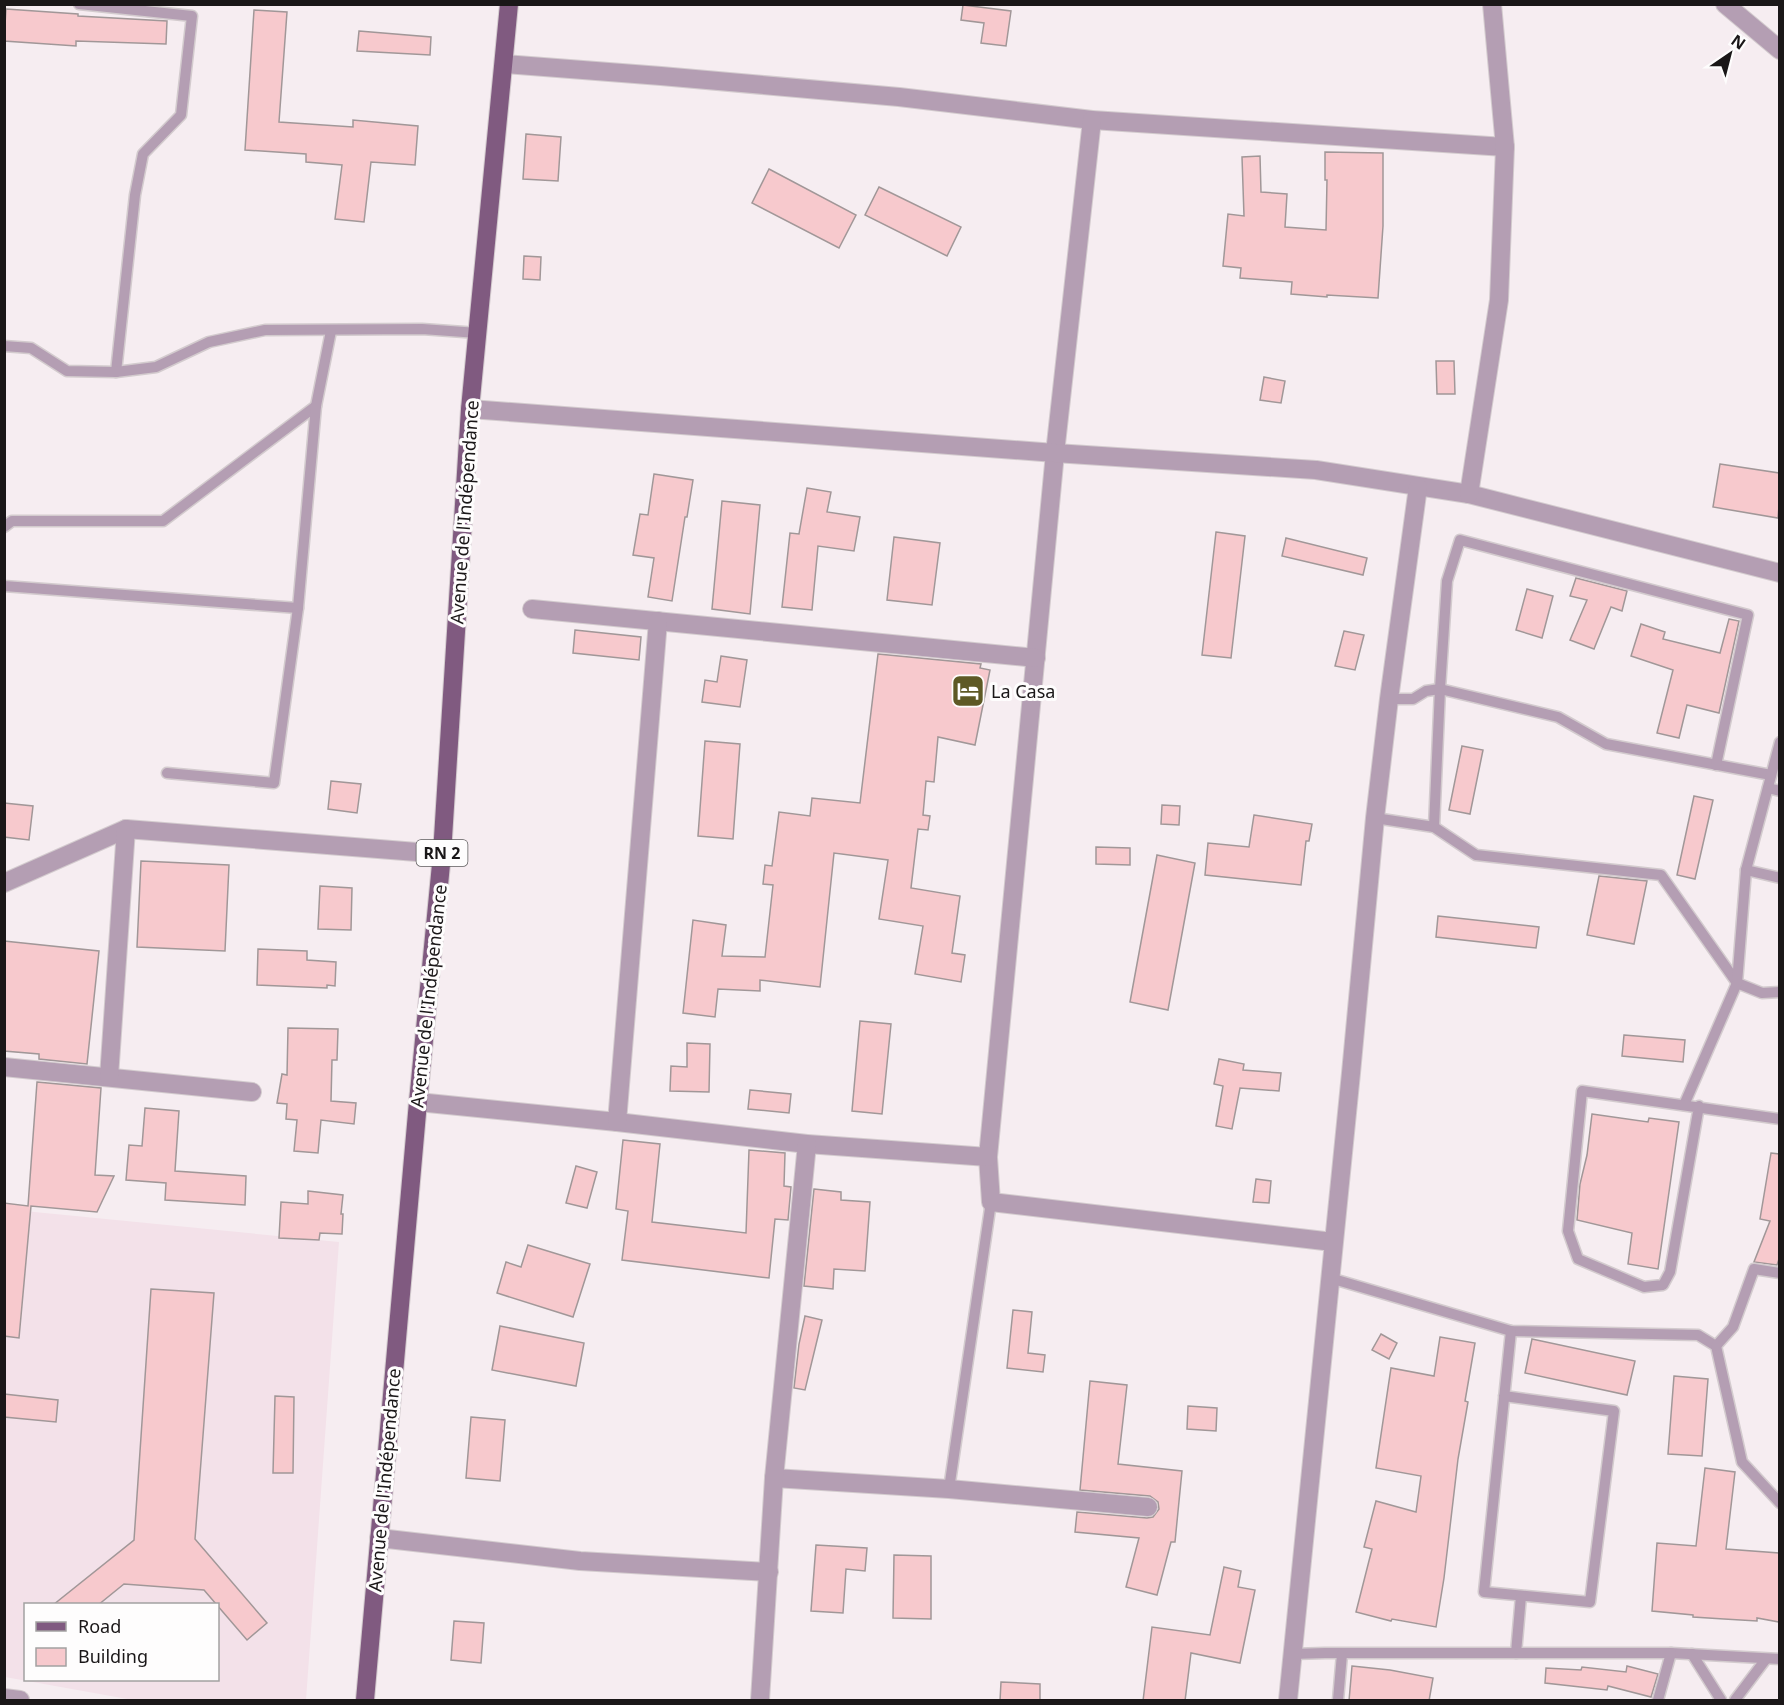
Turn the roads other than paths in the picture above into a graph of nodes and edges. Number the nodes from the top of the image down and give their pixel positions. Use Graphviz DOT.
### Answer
graph roads {
  1 [pos="79,4"];
  2 [pos="509,4"];
  3 [pos="1492,4"];
  4 [pos="1725,4"];
  5 [pos="1779,50"];
  6 [pos="504,64"];
  7 [pos="1092,120"];
  8 [pos="1505,147"];
  9 [pos="331,331"];
  10 [pos="478,333"];
  11 [pos="4,346"];
  12 [pos="116,372"];
  13 [pos="316,406"];
  14 [pos="470,409"];
  15 [pos="1055,453"];
  16 [pos="1418,487"];
  17 [pos="1469,494"];
  18 [pos="4,527"];
  19 [pos="1779,573"];
  20 [pos="4,586"];
  21 [pos="298,608"];
  22 [pos="532,609"];
  23 [pos="658,621"];
  24 [pos="1036,658"];
  25 [pos="1440,689"];
  26 [pos="1389,699"];
  27 [pos="1779,742"];
  28 [pos="1716,765"];
  29 [pos="167,773"];
  30 [pos="1771,775"];
  31 [pos="1768,788"];
  32 [pos="1779,790"];
  33 [pos="1375,818"];
  34 [pos="1434,827"];
  35 [pos="126,829"];
  36 [pos="442,854"];
  37 [pos="1746,870"];
  38 [pos="1779,878"];
  39 [pos="4,883"];
  40 [pos="1737,983"];
  41 [pos="1779,992"];
  42 [pos="4,1067"];
  43 [pos="109,1077"];
  44 [pos="252,1092"];
  45 [pos="418,1102"];
  46 [pos="1684,1105"];
  47 [pos="1699,1106"];
  48 [pos="1779,1119"];
  49 [pos="617,1122"];
  50 [pos="807,1144"];
  51 [pos="988,1157"];
  52 [pos="991,1202"];
  53 [pos="1333,1242"];
  54 [pos="1779,1273"];
  55 [pos="1330,1278"];
  56 [pos="1511,1331"];
  57 [pos="1716,1346"];
  58 [pos="1504,1396"];
  59 [pos="774,1478"];
  60 [pos="949,1490"];
  61 [pos="1779,1503"];
  62 [pos="1148,1507"];
  63 [pos="379,1538"];
  64 [pos="769,1572"];
  65 [pos="1521,1596"];
  66 [pos="1516,1653"];
  67 [pos="1671,1653"];
  68 [pos="1292,1654"];
  69 [pos="1342,1654"];
  70 [pos="1692,1654"];
  71 [pos="1766,1659"];
  72 [pos="1779,1659"];
  73 [pos="4,1698"];
  74 [pos="20,1701"];
  75 [pos="365,1701"];
  76 [pos="760,1701"];
  77 [pos="1288,1701"];
  78 [pos="1338,1701"];
  79 [pos="1658,1701"];
  80 [pos="1721,1701"];
  81 [pos="1735,1701"];
  1 -- 12 [label="lane"];
  2 -- 6 [label="main road, Avenue de l'Indépendance / RN 2"];
  3 -- 8 [label="street"];
  4 -- 5 [label="street"];
  6 -- 7 [label="street"];
  6 -- 10 [label="main road, Avenue de l'Indépendance / RN 2"];
  7 -- 8 [label="street"];
  7 -- 15 [label="street"];
  8 -- 17 [label="street"];
  9 -- 10 [label="lane"];
  9 -- 12 [label="lane"];
  9 -- 13 [label="lane"];
  10 -- 14 [label="main road, Avenue de l'Indépendance / RN 2"];
  11 -- 12 [label="lane"];
  13 -- 18 [label="lane"];
  13 -- 21 [label="lane"];
  14 -- 15 [label="street"];
  14 -- 36 [label="main road, Avenue de l'Indépendance / RN 2"];
  15 -- 16 [label="street"];
  15 -- 24 [label="street"];
  16 -- 17 [label="street"];
  16 -- 26 [label="street"];
  17 -- 19 [label="street"];
  20 -- 21 [label="lane"];
  21 -- 29 [label="lane"];
  22 -- 23 [label="street"];
  23 -- 24 [label="street"];
  23 -- 49 [label="street"];
  24 -- 51 [label="street"];
  25 -- 26 [label="lane"];
  25 -- 28 [label="lane"];
  25 -- 28 [label="lane"];
  25 -- 34 [label="lane"];
  26 -- 33 [label="street"];
  27 -- 30 [label="lane"];
  28 -- 30 [label="lane"];
  30 -- 31 [label="lane"];
  31 -- 32 [label="lane"];
  31 -- 37 [label="lane"];
  33 -- 34 [label="lane"];
  33 -- 53 [label="street"];
  34 -- 40 [label="lane"];
  35 -- 36 [label="street"];
  35 -- 39 [label="street"];
  35 -- 43 [label="street"];
  36 -- 45 [label="main road, Avenue de l'Indépendance / RN 2"];
  37 -- 38 [label="lane"];
  37 -- 40 [label="lane"];
  40 -- 41 [label="lane"];
  40 -- 46 [label="lane"];
  42 -- 43 [label="street"];
  43 -- 44 [label="street"];
  45 -- 49 [label="street"];
  45 -- 63 [label="main road, Avenue de l'Indépendance / RN 2"];
  46 -- 47 [label="lane"];
  46 -- 47 [label="lane"];
  47 -- 48 [label="lane"];
  49 -- 50 [label="street"];
  50 -- 51 [label="street"];
  50 -- 59 [label="street"];
  51 -- 52 [label="street"];
  52 -- 53 [label="street"];
  52 -- 60 [label="lane"];
  53 -- 55 [label="street"];
  54 -- 57 [label="lane"];
  55 -- 56 [label="lane"];
  55 -- 68 [label="street"];
  56 -- 57 [label="lane"];
  56 -- 58 [label="lane"];
  57 -- 61 [label="lane"];
  58 -- 65 [label="lane"];
  58 -- 65 [label="lane"];
  59 -- 60 [label="street"];
  59 -- 64 [label="street"];
  60 -- 62 [label="street"];
  63 -- 64 [label="street"];
  63 -- 75 [label="main road, Avenue de l'Indépendance / RN 2"];
  64 -- 76 [label="street"];
  65 -- 66 [label="lane"];
  66 -- 67 [label="lane"];
  66 -- 69 [label="lane"];
  67 -- 70 [label="lane"];
  67 -- 79 [label="lane"];
  68 -- 69 [label="lane"];
  68 -- 77 [label="street"];
  69 -- 78 [label="lane"];
  70 -- 71 [label="lane"];
  70 -- 80 [label="lane"];
  71 -- 72 [label="lane"];
  71 -- 81 [label="lane"];
  73 -- 74 [label="street"];
}
